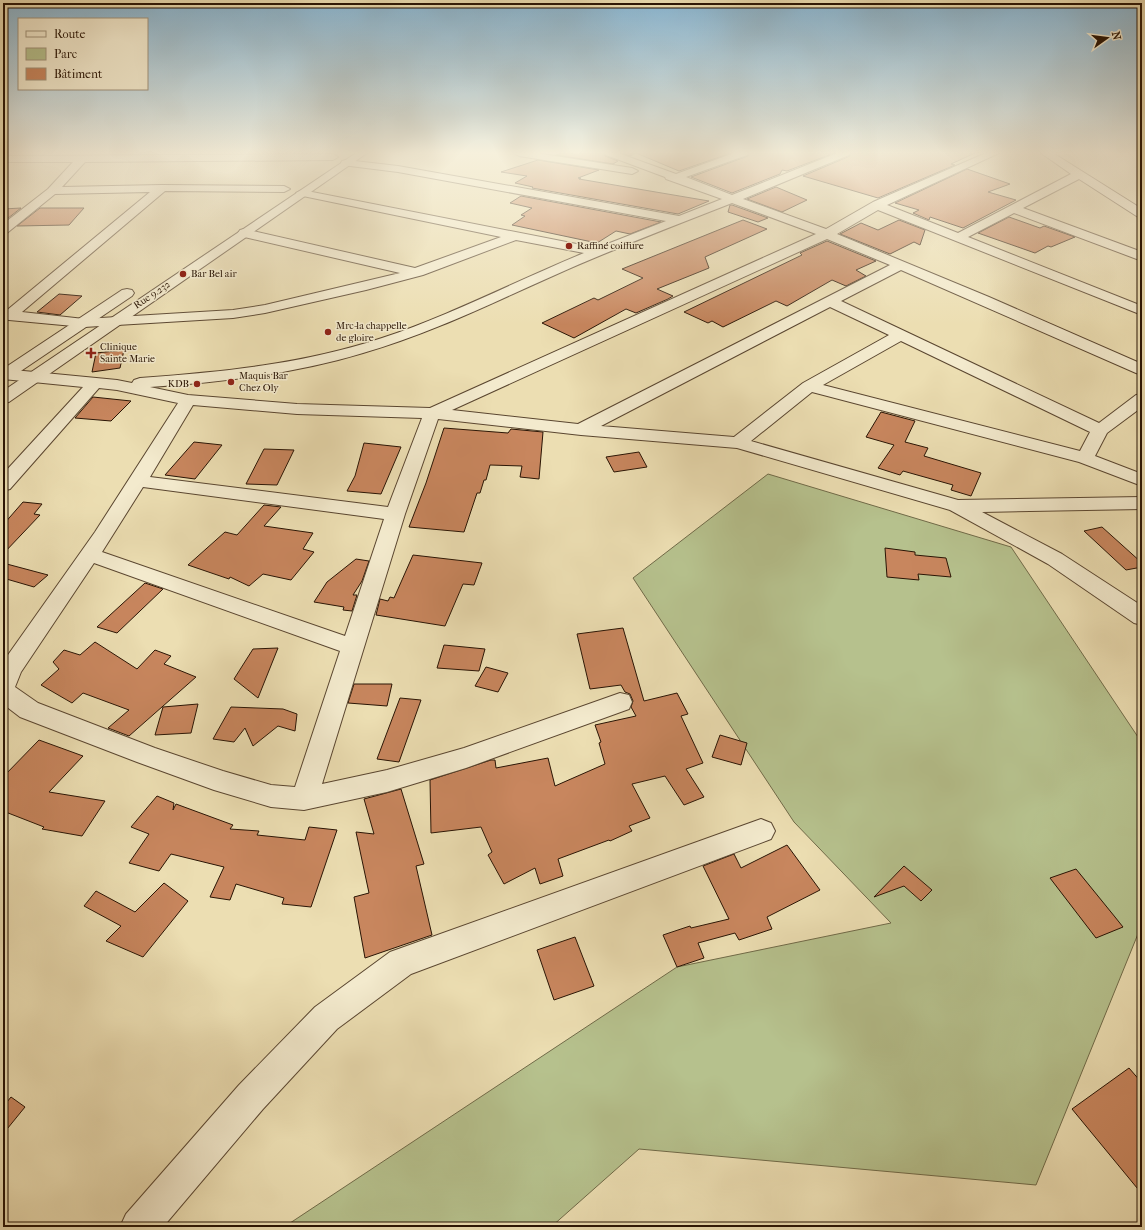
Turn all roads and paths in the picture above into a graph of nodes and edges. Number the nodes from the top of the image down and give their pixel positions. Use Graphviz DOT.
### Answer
graph roads {
  1 [pos="28,210"];
  2 [pos="135,210"];
  3 [pos="271,210"];
  4 [pos="412,210"];
  5 [pos="630,210"];
  6 [pos="702,210"];
  7 [pos="767,210"];
  8 [pos="868,210"];
  9 [pos="890,210"];
  10 [pos="1011,210"];
  11 [pos="1018,210"];
  12 [pos="678,219"];
  13 [pos="3,230"];
  14 [pos="244,233"];
  15 [pos="827,234"];
  16 [pos="514,236"];
  17 [pos="957,238"];
  18 [pos="597,252"];
  19 [pos="1142,257"];
  20 [pos="901,265"];
  21 [pos="418,272"];
  22 [pos="136,288"];
  23 [pos="829,301"];
  24 [pos="1142,311"];
  25 [pos="6,316"];
  26 [pos="112,322"];
  27 [pos="84,323"];
  28 [pos="900,335"];
  29 [pos="1142,370"];
  30 [pos="4,375"];
  31 [pos="35,376"];
  32 [pos="95,382"];
  33 [pos="117,384"];
  34 [pos="809,386"];
  35 [pos="3,398"];
  36 [pos="1142,399"];
  37 [pos="188,400"];
  38 [pos="432,413"];
  39 [pos="581,430"];
  40 [pos="1100,430"];
  41 [pos="738,443"];
  42 [pos="1085,458"];
  43 [pos="1142,480"];
  44 [pos="140,481"];
  45 [pos="3,485"];
  46 [pos="1142,503"];
  47 [pos="957,506"];
  48 [pos="395,514"];
  49 [pos="90,556"];
  50 [pos="1142,617"];
  51 [pos="353,647"];
  52 [pos="3,688"];
  53 [pos="3,692"];
  54 [pos="620,702"];
  55 [pos="304,799"];
  56 [pos="761,831"];
  57 [pos="140,1227"];
  1 -- 13 [label="street"];
  2 -- 25 [label="street"];
  3 -- 14 [label="street, Rue 9.232"];
  4 -- 16 [label="street"];
  5 -- 12 [label="street"];
  6 -- 12 [label="street"];
  7 -- 15 [label="street"];
  8 -- 15 [label="street"];
  9 -- 17 [label="street"];
  10 -- 17 [label="street"];
  11 -- 19 [label="street"];
  12 -- 18 [label="street"];
  14 -- 21 [label="street"];
  14 -- 26 [label="street, Rue 9.232"];
  15 -- 20 [label="street"];
  15 -- 38 [label="street"];
  16 -- 18 [label="street"];
  16 -- 21 [label="street"];
  17 -- 24 [label="street"];
  18 -- 33 [label="street"];
  20 -- 23 [label="street"];
  20 -- 29 [label="street"];
  21 -- 26 [label="street"];
  22 -- 27 [label="street, Rue 9.232"];
  23 -- 28 [label="street"];
  23 -- 39 [label="street"];
  25 -- 27 [label="street"];
  26 -- 27 [label="street"];
  26 -- 31 [label="street, Rue 9.232"];
  27 -- 30 [label="street, Rue 9.232"];
  28 -- 34 [label="street"];
  28 -- 40 [label="street"];
  30 -- 31 [label="street"];
  31 -- 32 [label="street"];
  31 -- 35 [label="street, Rue 9.232"];
  32 -- 33 [label="street"];
  32 -- 45 [label="street"];
  33 -- 37 [label="street"];
  34 -- 41 [label="street"];
  34 -- 42 [label="street"];
  36 -- 40 [label="street"];
  37 -- 38 [label="street"];
  37 -- 44 [label="street"];
  38 -- 39 [label="street"];
  38 -- 48 [label="street"];
  39 -- 41 [label="street"];
  40 -- 42 [label="street"];
  41 -- 47 [label="street"];
  42 -- 43 [label="street"];
  44 -- 48 [label="street"];
  44 -- 49 [label="street"];
  46 -- 47 [label="street"];
  47 -- 50 [label="street"];
  48 -- 51 [label="street"];
  49 -- 51 [label="street"];
  49 -- 52 [label="street"];
  51 -- 55 [label="street"];
  53 -- 55 [label="street"];
  54 -- 55 [label="street"];
  56 -- 57 [label="street"];
}
